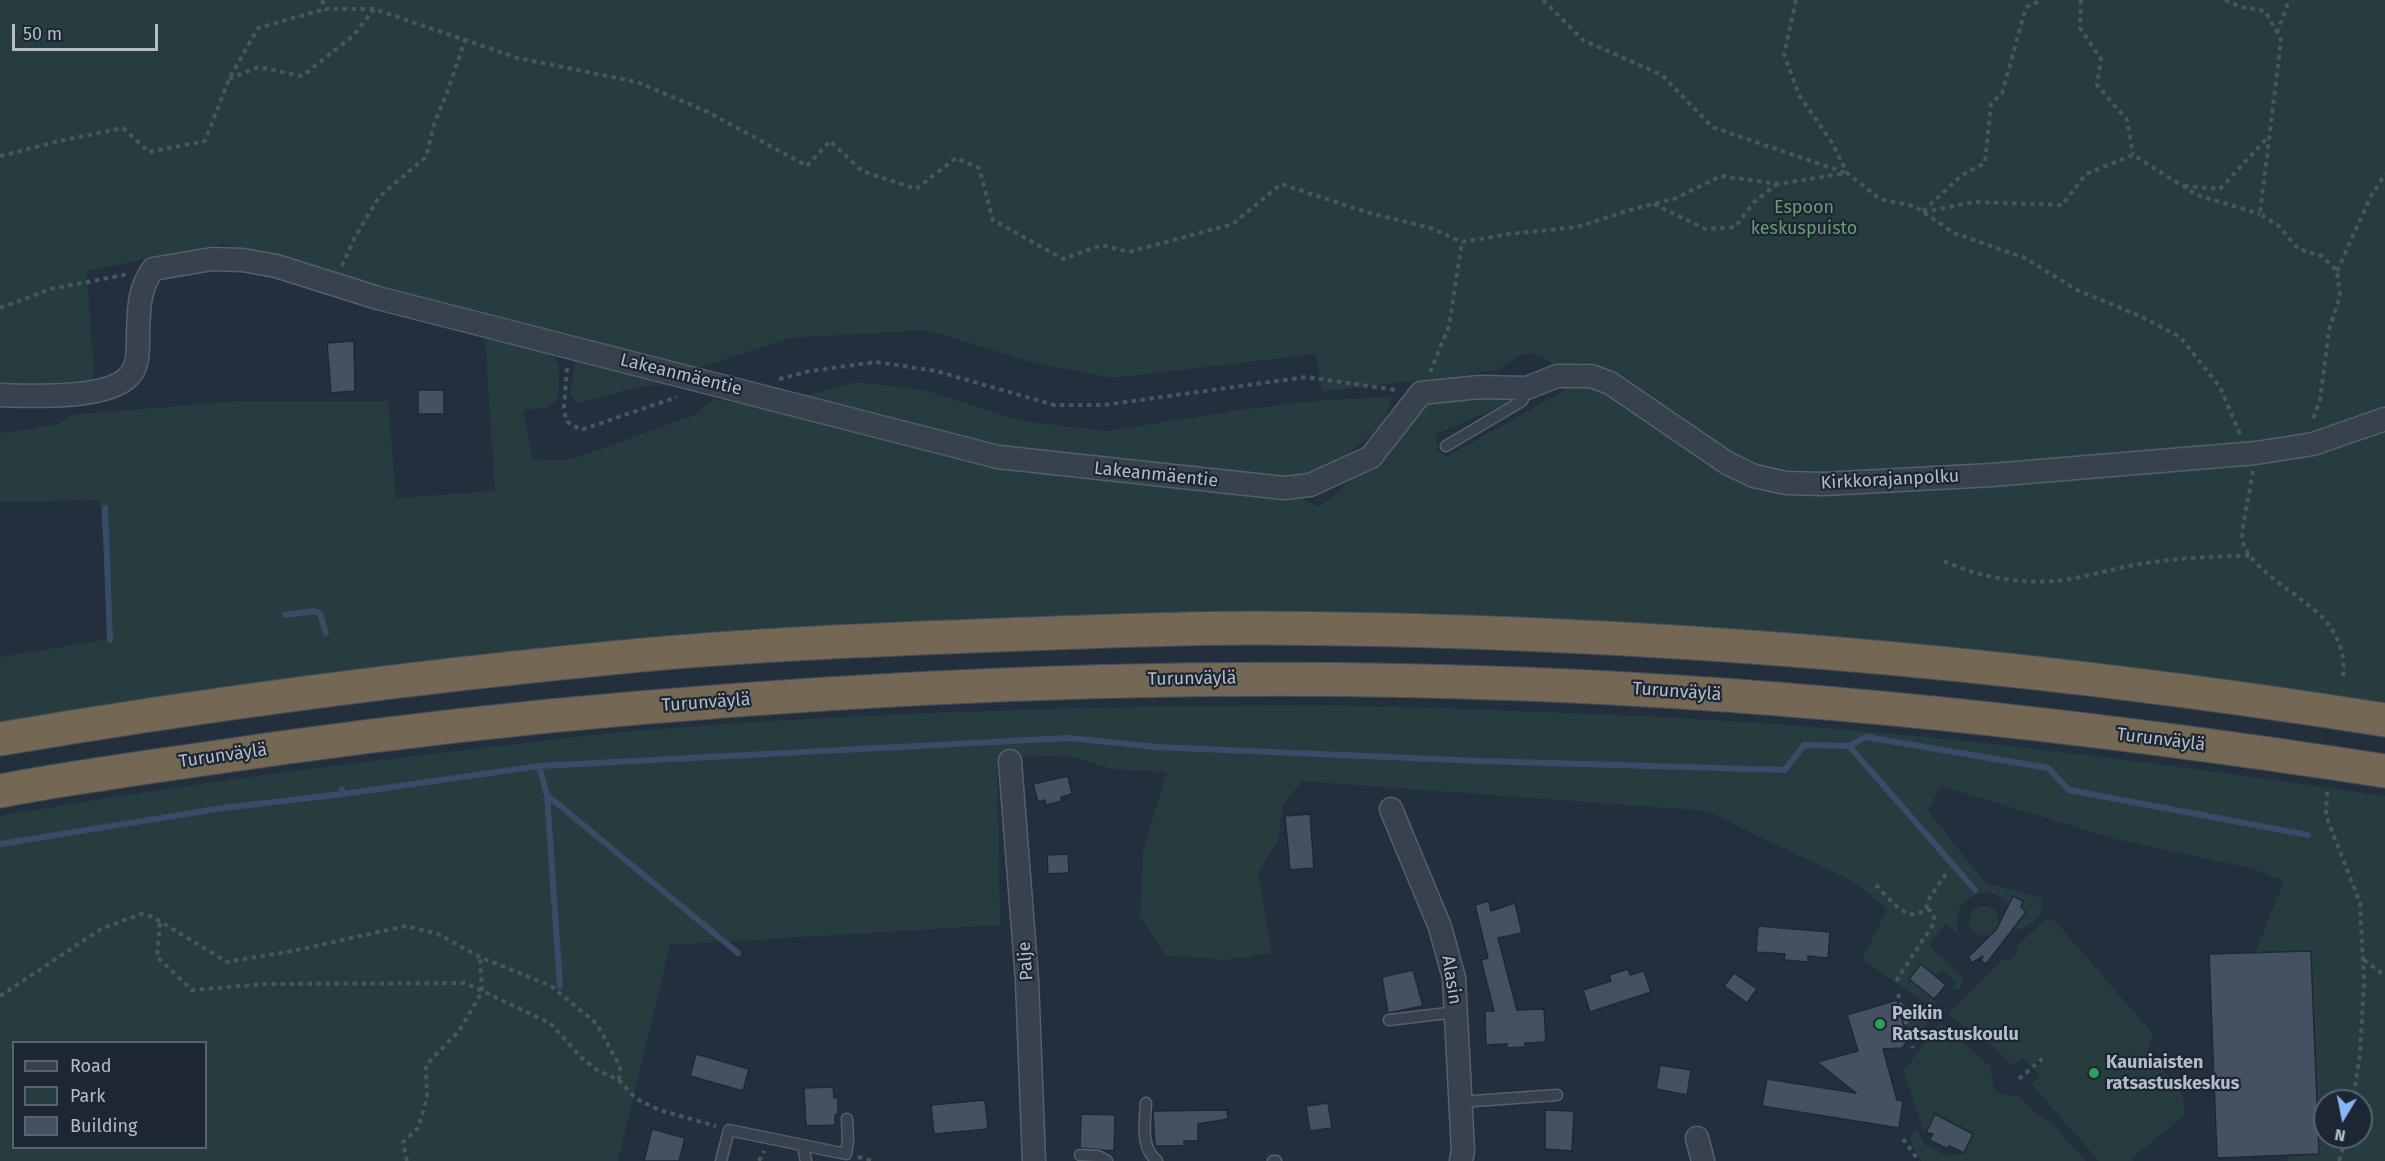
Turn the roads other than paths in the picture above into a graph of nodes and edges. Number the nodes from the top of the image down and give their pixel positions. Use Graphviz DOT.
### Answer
graph roads {
  1 [pos="1527,388"];
  2 [pos="1421,393"];
  3 [pos="0,395"];
  4 [pos="2385,419"];
  5 [pos="1446,446"];
  6 [pos="2385,720"];
  7 [pos="0,739"];
  8 [pos="1010,761"];
  9 [pos="2385,771"];
  10 [pos="0,791"];
  11 [pos="1391,809"];
  12 [pos="1456,1012"];
  13 [pos="1389,1020"];
  14 [pos="1557,1095"];
  15 [pos="1460,1102"];
  16 [pos="1146,1103"];
  17 [pos="847,1119"];
  18 [pos="1697,1138"];
  19 [pos="802,1146"];
  20 [pos="1080,1155"];
  21 [pos="721,1161"];
  22 [pos="806,1161"];
  23 [pos="1034,1161"];
  24 [pos="1107,1161"];
  25 [pos="1157,1161"];
  26 [pos="1461,1161"];
  27 [pos="1703,1161"];
  1 -- 2 [label="street, Kirkkorajanpolku"];
  1 -- 4 [label="street, Kirkkorajanpolku"];
  1 -- 5 [label="lane"];
  2 -- 3 [label="street, Lakeanmäentie"];
  6 -- 7 [label="highway"];
  8 -- 23 [label="street, Palje"];
  9 -- 10 [label="highway, Turunväylä"];
  11 -- 12 [label="street, Alasin"];
  12 -- 13 [label="lane"];
  12 -- 15 [label="street, Alasin"];
  14 -- 15 [label="lane"];
  15 -- 26 [label="street, Alasin"];
  16 -- 25 [label="lane"];
  17 -- 19 [label="lane"];
  18 -- 27 [label="street"];
  19 -- 21 [label="lane"];
  19 -- 22 [label="lane"];
  20 -- 24 [label="lane"];
}
